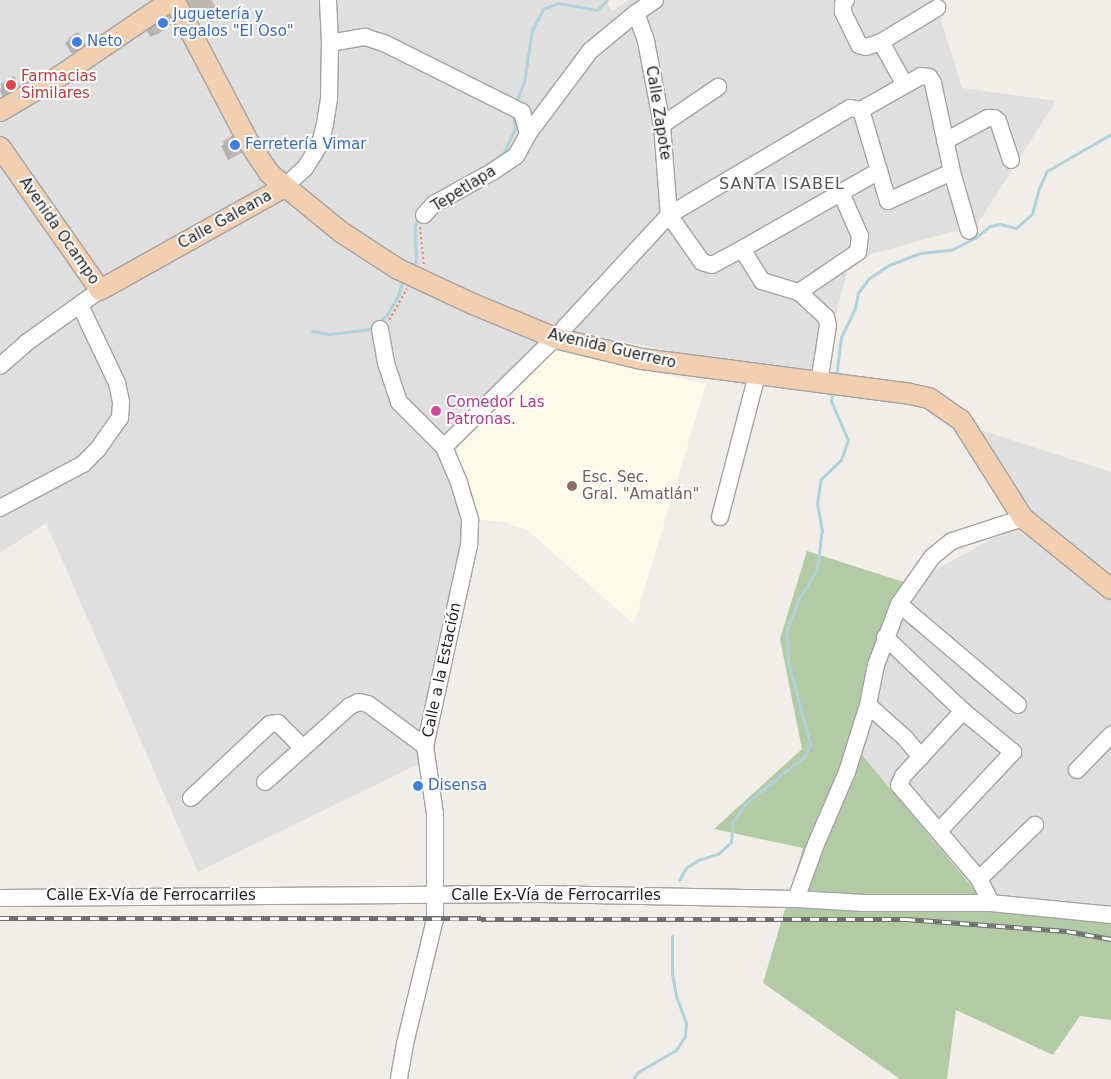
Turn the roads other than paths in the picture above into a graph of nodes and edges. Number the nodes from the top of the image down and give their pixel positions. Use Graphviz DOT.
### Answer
graph roads {
  1 [pos="173,0"];
  2 [pos="328,0"];
  3 [pos="656,0"];
  4 [pos="846,0"];
  5 [pos="937,8"];
  6 [pos="636,13"];
  7 [pos="881,42"];
  8 [pos="330,43"];
  9 [pos="905,85"];
  10 [pos="718,87"];
  11 [pos="861,110"];
  12 [pos="0,111"];
  13 [pos="662,125"];
  14 [pos="528,134"];
  15 [pos="945,141"];
  16 [pos="0,147"];
  17 [pos="1010,160"];
  18 [pos="879,171"];
  19 [pos="952,172"];
  20 [pos="284,187"];
  21 [pos="841,193"];
  22 [pos="668,215"];
  23 [pos="424,216"];
  24 [pos="969,231"];
  25 [pos="742,249"];
  26 [pos="100,290"];
  27 [pos="799,292"];
  28 [pos="80,305"];
  29 [pos="380,329"];
  30 [pos="555,338"];
  31 [pos="0,366"];
  32 [pos="757,375"];
  33 [pos="823,383"];
  34 [pos="444,447"];
  35 [pos="0,508"];
  36 [pos="720,517"];
  37 [pos="1022,518"];
  38 [pos="1111,589"];
  39 [pos="900,604"];
  40 [pos="885,637"];
  41 [pos="868,705"];
  42 [pos="1018,705"];
  43 [pos="963,711"];
  44 [pos="1111,735"];
  45 [pos="425,746"];
  46 [pos="303,748"];
  47 [pos="920,757"];
  48 [pos="1077,770"];
  49 [pos="265,782"];
  50 [pos="191,798"];
  51 [pos="1035,825"];
  52 [pos="939,831"];
  53 [pos="979,880"];
  54 [pos="436,896"];
  55 [pos="0,898"];
  56 [pos="796,899"];
  57 [pos="991,903"];
  58 [pos="1111,915"];
  59 [pos="399,1079"];
  1 -- 12 [label="main road"];
  1 -- 20 [label="main road, Avenida Guerrero"];
  2 -- 8 [label="street, Calle Galeana"];
  3 -- 6 [label="street, Tepetlapa"];
  4 -- 7 [label="street"];
  5 -- 7 [label="street"];
  6 -- 13 [label="street, Calle Zapote"];
  6 -- 14 [label="street, Tepetlapa"];
  7 -- 9 [label="street"];
  8 -- 14 [label="street"];
  8 -- 20 [label="street, Calle Galeana"];
  9 -- 11 [label="street"];
  9 -- 15 [label="street"];
  10 -- 13 [label="street"];
  11 -- 18 [label="street"];
  11 -- 22 [label="street"];
  13 -- 22 [label="street, Calle Zapote"];
  14 -- 23 [label="street, Tepetlapa"];
  15 -- 17 [label="street"];
  15 -- 19 [label="street"];
  16 -- 26 [label="main road, Avenida Ocampo"];
  18 -- 19 [label="street"];
  18 -- 21 [label="street"];
  19 -- 24 [label="street"];
  20 -- 26 [label="main road, Calle Galeana"];
  20 -- 30 [label="main road, Avenida Guerrero"];
  21 -- 25 [label="street"];
  21 -- 27 [label="street"];
  22 -- 25 [label="street"];
  22 -- 30 [label="street"];
  25 -- 27 [label="street"];
  26 -- 28 [label="street, Calle Galeana"];
  27 -- 33 [label="street"];
  28 -- 31 [label="street, Calle Galeana"];
  28 -- 35 [label="street, Avenida Ocampo"];
  29 -- 34 [label="street"];
  30 -- 32 [label="main road, Avenida Guerrero"];
  30 -- 34 [label="street"];
  32 -- 33 [label="main road, Avenida Guerrero"];
  32 -- 36 [label="street"];
  33 -- 37 [label="main road, Avenida Guerrero"];
  34 -- 45 [label="street, Calle a la Estación"];
  37 -- 38 [label="main road, Avenida Guerrero"];
  37 -- 39 [label="street"];
  39 -- 40 [label="street"];
  39 -- 42 [label="street"];
  40 -- 41 [label="street"];
  40 -- 43 [label="street"];
  41 -- 47 [label="street"];
  41 -- 56 [label="street"];
  43 -- 47 [label="street"];
  43 -- 52 [label="street"];
  44 -- 48 [label="street"];
  45 -- 46 [label="street"];
  45 -- 54 [label="street, Calle a la Estación"];
  46 -- 49 [label="street"];
  46 -- 50 [label="street"];
  47 -- 52 [label="street"];
  51 -- 53 [label="street"];
  52 -- 53 [label="street"];
  53 -- 57 [label="street"];
  54 -- 55 [label="street, Calle Ex-Vía de Ferrocarriles"];
  54 -- 56 [label="street, Calle Ex-Vía de Ferrocarriles"];
  54 -- 59 [label="street, Calle a la Estación"];
  56 -- 57 [label="street, Calle Ex-Vía de Ferrocarriles"];
  57 -- 58 [label="street, Calle Ex-Vía de Ferrocarriles"];
}
